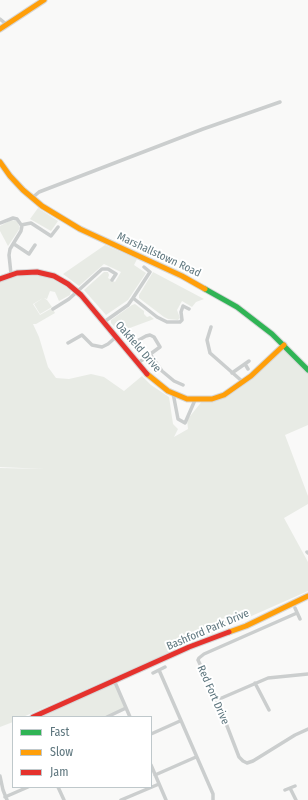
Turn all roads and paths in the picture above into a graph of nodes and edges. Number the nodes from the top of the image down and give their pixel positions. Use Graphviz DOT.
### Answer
graph roads {
  1 [pos="44,0"];
  2 [pos="0,19"];
  3 [pos="6,24"];
  4 [pos="0,29"];
  5 [pos="280,102"];
  6 [pos="0,162"];
  7 [pos="32,198"];
  8 [pos="0,223"];
  9 [pos="21,225"];
  10 [pos="58,227"];
  11 [pos="14,244"];
  12 [pos="35,245"];
  13 [pos="144,267"];
  14 [pos="11,274"];
  15 [pos="0,279"];
  16 [pos="112,280"];
  17 [pos="77,291"];
  18 [pos="133,298"];
  19 [pos="53,309"];
  20 [pos="189,310"];
  21 [pos="104,322"];
  22 [pos="211,327"];
  23 [pos="116,337"];
  24 [pos="137,341"];
  25 [pos="68,343"];
  26 [pos="284,345"];
  27 [pos="150,354"];
  28 [pos="250,361"];
  29 [pos="138,363"];
  30 [pos="244,364"];
  31 [pos="248,369"];
  32 [pos="308,370"];
  33 [pos="232,373"];
  34 [pos="243,382"];
  35 [pos="183,385"];
  36 [pos="173,393"];
  37 [pos="196,400"];
  38 [pos="308,596"];
  39 [pos="295,608"];
  40 [pos="297,613"];
  41 [pos="300,619"];
  42 [pos="165,668"];
  43 [pos="159,670"];
  44 [pos="153,673"];
  45 [pos="307,675"];
  46 [pos="114,680"];
  47 [pos="255,683"];
  48 [pos="216,700"];
  49 [pos="126,708"];
  50 [pos="270,710"];
  51 [pos="35,716"];
  52 [pos="109,716"];
  53 [pos="130,716"];
  54 [pos="180,721"];
  55 [pos="308,729"];
  56 [pos="152,734"];
  57 [pos="196,757"];
  58 [pos="152,768"];
  59 [pos="155,775"];
  60 [pos="0,776"];
  61 [pos="159,784"];
  62 [pos="295,786"];
  63 [pos="152,787"];
  64 [pos="26,788"];
  65 [pos="58,788"];
  66 [pos="150,788"];
  67 [pos="290,788"];
  68 [pos="286,790"];
  69 [pos="6,798"];
  70 [pos="64,800"];
  71 [pos="123,800"];
  72 [pos="166,800"];
  73 [pos="213,800"];
  74 [pos="296,800"];
  1 -- 3 [label="street"];
  2 -- 3 [label="street"];
  3 -- 4 [label="street"];
  5 -- 7 [label="street"];
  6 -- 7 [label="street, Marshallstown Road"];
  7 -- 26 [label="street, Marshallstown Road"];
  8 -- 9 [label="street"];
  9 -- 10 [label="street"];
  9 -- 11 [label="street"];
  11 -- 12 [label="street"];
  11 -- 14 [label="street"];
  13 -- 18 [label="street"];
  14 -- 15 [label="street, Oakfield Drive"];
  14 -- 17 [label="street, Oakfield Drive"];
  16 -- 17 [label="street"];
  17 -- 19 [label="street"];
  17 -- 21 [label="street, Oakfield Drive"];
  18 -- 20 [label="street"];
  18 -- 21 [label="street"];
  21 -- 23 [label="street, Oakfield Drive"];
  22 -- 33 [label="street"];
  23 -- 25 [label="street"];
  23 -- 29 [label="street, Oakfield Drive"];
  24 -- 27 [label="street"];
  26 -- 32 [label="street, Marshallstown Road"];
  26 -- 34 [label="street, Oakfield Drive"];
  27 -- 29 [label="street"];
  27 -- 35 [label="street"];
  28 -- 30 [label="street"];
  29 -- 36 [label="street, Oakfield Drive"];
  30 -- 31 [label="street"];
  30 -- 33 [label="street"];
  33 -- 34 [label="street"];
  34 -- 37 [label="street, Oakfield Drive"];
  36 -- 37 [label="street, Oakfield Drive"];
  36 -- 37 [label="street"];
  38 -- 46 [label="street, Bashford Park Drive"];
  39 -- 40 [label="street"];
  40 -- 41 [label="street"];
  40 -- 48 [label="street, Red Fort Drive"];
  42 -- 43 [label="street"];
  43 -- 44 [label="street"];
  43 -- 54 [label="street"];
  45 -- 47 [label="street"];
  46 -- 49 [label="street"];
  46 -- 51 [label="street, Bashford Park Drive"];
  47 -- 48 [label="street"];
  47 -- 50 [label="street"];
  48 -- 55 [label="street, Red Fort Drive"];
  49 -- 52 [label="street"];
  49 -- 53 [label="street"];
  54 -- 56 [label="street"];
  54 -- 57 [label="street"];
  57 -- 59 [label="street"];
  57 -- 73 [label="street"];
  58 -- 59 [label="street"];
  59 -- 61 [label="street"];
  60 -- 69 [label="street"];
  61 -- 63 [label="street"];
  61 -- 72 [label="street"];
  62 -- 67 [label="street"];
  64 -- 69 [label="street"];
  65 -- 70 [label="street"];
  66 -- 71 [label="street"];
  67 -- 68 [label="street"];
  67 -- 74 [label="street"];
}
